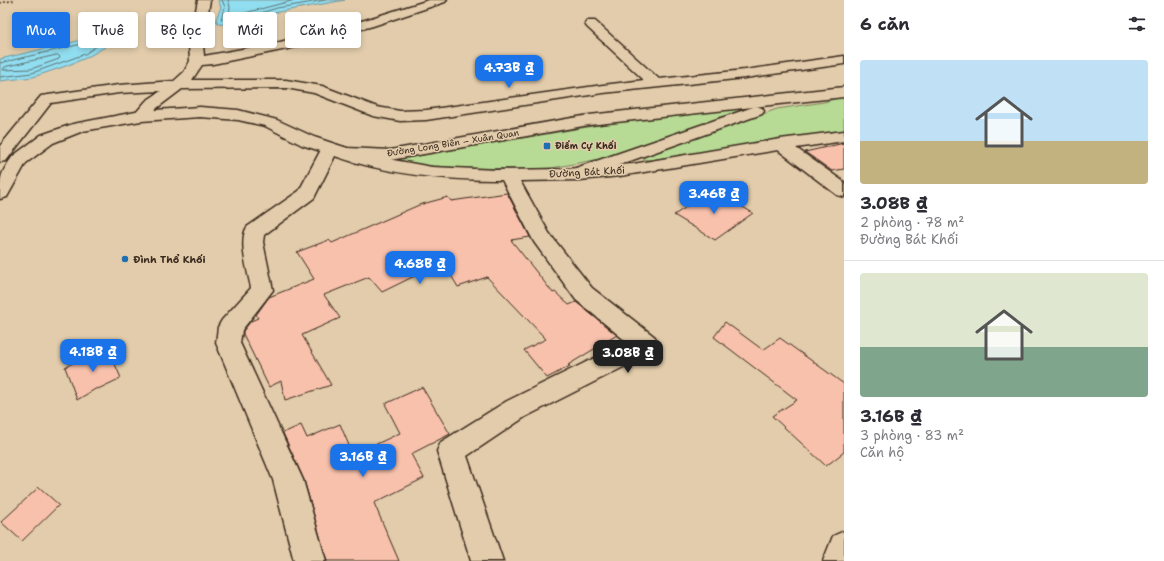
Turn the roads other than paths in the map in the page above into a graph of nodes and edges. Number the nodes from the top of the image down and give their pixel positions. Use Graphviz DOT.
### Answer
graph roads {
  1 [pos="204,0"];
  2 [pos="441,0"];
  3 [pos="591,24"];
  4 [pos="844,60"];
  5 [pos="197,61"];
  6 [pos="656,84"];
  7 [pos="178,85"];
  8 [pos="844,92"];
  9 [pos="790,99"];
  10 [pos="141,116"];
  11 [pos="844,136"];
  12 [pos="780,144"];
  13 [pos="330,148"];
  14 [pos="0,157"];
  15 [pos="576,174"];
  16 [pos="508,175"];
  17 [pos="844,191"];
  18 [pos="0,193"];
  19 [pos="844,547"];
  20 [pos="310,561"];
  21 [pos="487,561"];
  22 [pos="838,561"];
  1 -- 5 [label="street"];
  2 -- 5 [label="street"];
  3 -- 6 [label="street"];
  4 -- 6 [label="street"];
  5 -- 7 [label="street"];
  6 -- 7 [label="street"];
  7 -- 10 [label="street"];
  7 -- 14 [label="street"];
  8 -- 9 [label="street, Đường Long Biên – Xuân Quan"];
  9 -- 13 [label="street, Đường Long Biên – Xuân Quan"];
  9 -- 15 [label="street"];
  10 -- 13 [label="street, Đường Long Biên – Xuân Quan"];
  10 -- 18 [label="street, Đường Long Biên – Xuân Quan"];
  11 -- 12 [label="street, Đường Bát Khối"];
  12 -- 15 [label="street, Đường Bát Khối"];
  12 -- 17 [label="street"];
  13 -- 16 [label="street, Đường Bát Khối"];
  13 -- 20 [label="street"];
  15 -- 16 [label="street, Đường Bát Khối"];
  16 -- 21 [label="street"];
  19 -- 22 [label="street"];
}
